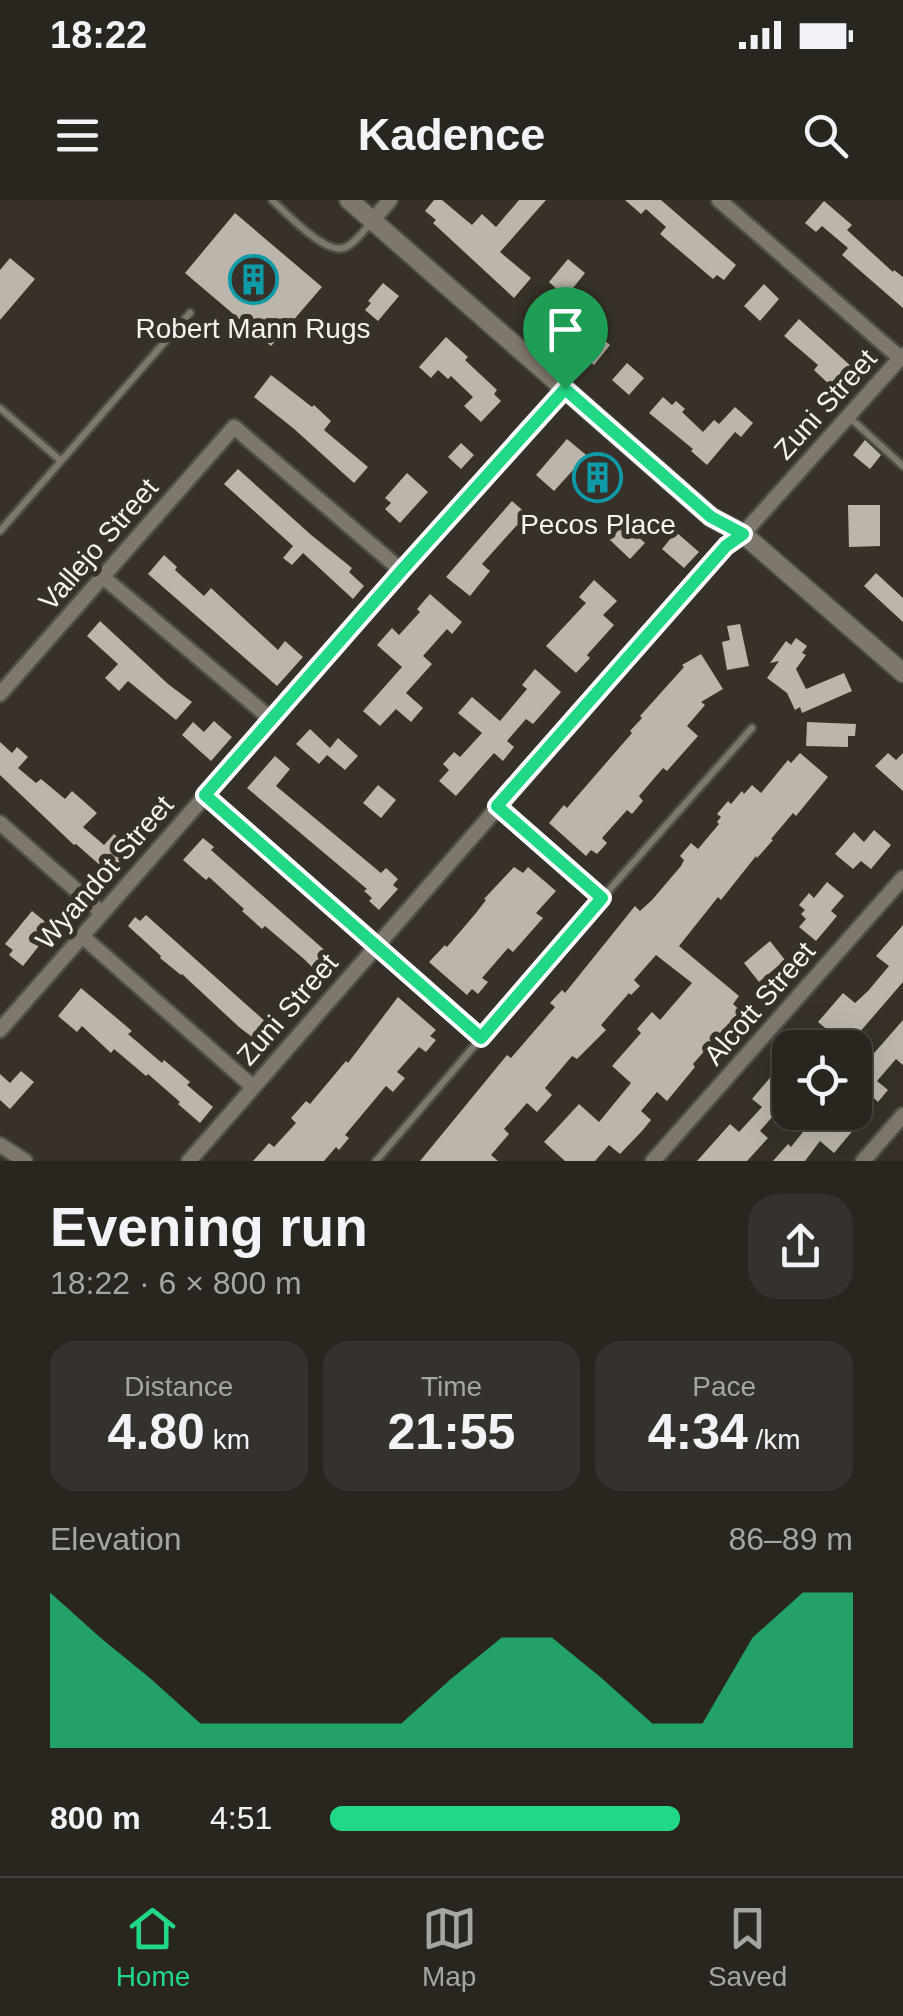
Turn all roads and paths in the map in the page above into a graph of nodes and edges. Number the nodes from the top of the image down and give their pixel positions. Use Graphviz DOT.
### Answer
graph roads {
  1 [pos="272,200"];
  2 [pos="349,200"];
  3 [pos="390,200"];
  4 [pos="720,200"];
  5 [pos="372,221"];
  6 [pos="190,313"];
  7 [pos="902,356"];
  8 [pos="565,389"];
  9 [pos="0,408"];
  10 [pos="848,416"];
  11 [pos="61,462"];
  12 [pos="903,466"];
  13 [pos="0,531"];
  14 [pos="743,534"];
  15 [pos="402,570"];
  16 [pos="103,577"];
  17 [pos="903,673"];
  18 [pos="0,694"];
  19 [pos="271,720"];
  20 [pos="752,728"];
  21 [pos="205,795"];
  22 [pos="497,806"];
  23 [pos="0,823"];
  24 [pos="903,878"];
  25 [pos="602,898"];
  26 [pos="102,913"];
  27 [pos="82,936"];
  28 [pos="376,945"];
  29 [pos="0,1030"];
  30 [pos="481,1038"];
  31 [pos="253,1087"];
  32 [pos="903,1116"];
  33 [pos="0,1145"];
  34 [pos="25,1161"];
  35 [pos="189,1161"];
  36 [pos="376,1161"];
  37 [pos="653,1161"];
  38 [pos="863,1161"];
  1 -- 5 [label="lane"];
  2 -- 5 [label="street"];
  3 -- 5 [label="street"];
  4 -- 7 [label="street"];
  5 -- 8 [label="street"];
  6 -- 11 [label="lane"];
  7 -- 10 [label="street, Zuni Street"];
  8 -- 14 [label="street"];
  8 -- 15 [label="street, Wyandot Street"];
  9 -- 11 [label="lane"];
  10 -- 12 [label="lane"];
  10 -- 14 [label="street, Zuni Street"];
  11 -- 13 [label="lane"];
  14 -- 17 [label="street"];
  14 -- 22 [label="street, Zuni Street"];
  15 -- 16 [label="street, Vallejo Street"];
  15 -- 19 [label="street, Wyandot Street"];
  16 -- 18 [label="street, Vallejo Street"];
  16 -- 19 [label="street"];
  19 -- 21 [label="street, Wyandot Street"];
  20 -- 25 [label="lane"];
  21 -- 26 [label="street, Wyandot Street"];
  21 -- 28 [label="street"];
  22 -- 25 [label="lane"];
  22 -- 28 [label="street, Zuni Street"];
  23 -- 26 [label="street"];
  24 -- 37 [label="street, Alcott Street"];
  25 -- 30 [label="lane"];
  26 -- 27 [label="street, Wyandot Street"];
  27 -- 29 [label="street, Wyandot Street"];
  27 -- 31 [label="street"];
  28 -- 30 [label="lane"];
  28 -- 31 [label="street, Zuni Street"];
  30 -- 36 [label="lane"];
  31 -- 35 [label="street, Zuni Street"];
  32 -- 38 [label="street"];
  33 -- 34 [label="street"];
}
